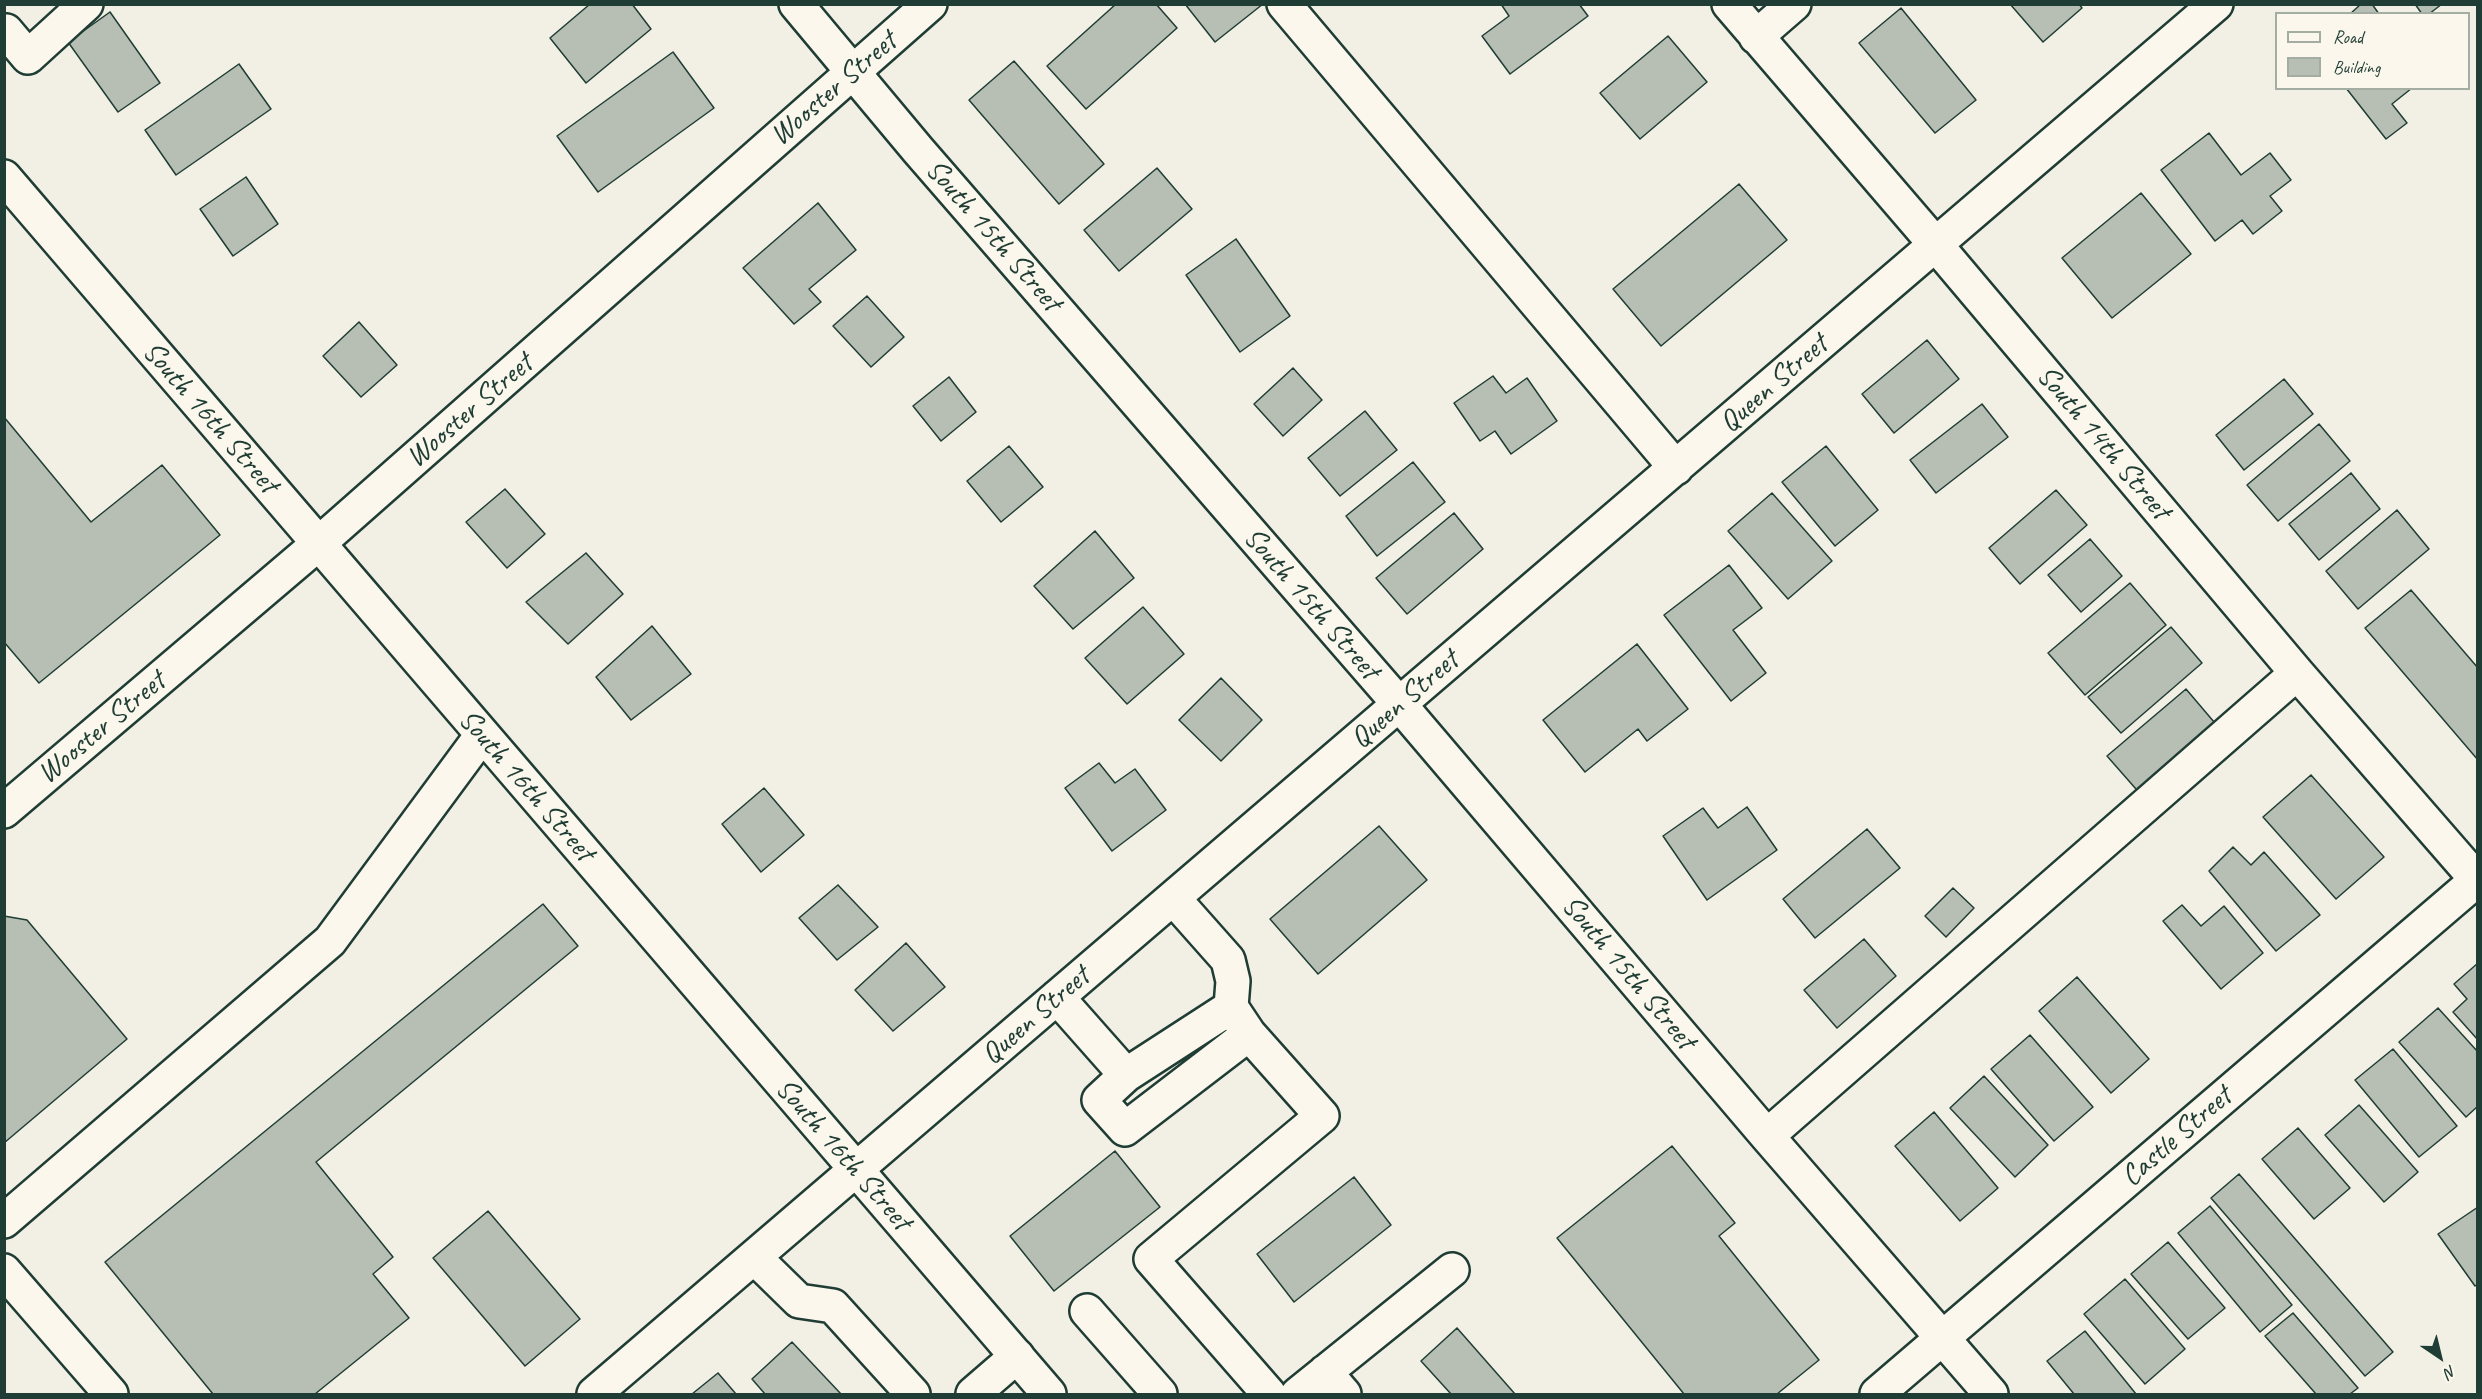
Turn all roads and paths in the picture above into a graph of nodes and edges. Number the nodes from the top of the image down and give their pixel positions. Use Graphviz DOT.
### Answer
graph roads {
  1 [pos="86,4"];
  2 [pos="796,4"];
  3 [pos="930,4"];
  4 [pos="1284,4"];
  5 [pos="1729,4"];
  6 [pos="1794,4"];
  7 [pos="2216,4"];
  8 [pos="5,31"];
  9 [pos="1756,36"];
  10 [pos="854,72"];
  11 [pos="4,177"];
  12 [pos="1936,245"];
  13 [pos="1676,468"];
  14 [pos="318,544"];
  15 [pos="2297,673"];
  16 [pos="1400,705"];
  17 [pos="482,735"];
  18 [pos="4,811"];
  19 [pos="2477,880"];
  20 [pos="1173,898"];
  21 [pos="1058,997"];
  22 [pos="1231,1007"];
  23 [pos="1249,1034"];
  24 [pos="1126,1075"];
  25 [pos="1767,1137"];
  26 [pos="856,1170"];
  27 [pos="4,1221"];
  28 [pos="754,1257"];
  29 [pos="1452,1270"];
  30 [pos="4,1271"];
  31 [pos="1087,1311"];
  32 [pos="1943,1338"];
  33 [pos="1017,1356"];
  34 [pos="1334,1384"];
  35 [pos="111,1395"];
  36 [pos="594,1395"];
  37 [pos="913,1395"];
  38 [pos="973,1395"];
  39 [pos="1049,1395"];
  40 [pos="1160,1395"];
  41 [pos="1269,1395"];
  42 [pos="1298,1395"];
  43 [pos="1877,1395"];
  44 [pos="1991,1395"];
  1 -- 8 [label="street"];
  2 -- 10 [label="street, South 15th Street"];
  3 -- 10 [label="street, Wooster Street"];
  4 -- 13 [label="street"];
  5 -- 9 [label="street, South 14th Street"];
  6 -- 9 [label="street"];
  7 -- 12 [label="street, Queen Street"];
  9 -- 12 [label="street, South 14th Street"];
  10 -- 14 [label="street, Wooster Street"];
  10 -- 16 [label="street, South 15th Street"];
  11 -- 14 [label="street, South 16th Street"];
  12 -- 13 [label="street, Queen Street"];
  12 -- 15 [label="street, South 14th Street"];
  13 -- 16 [label="street, Queen Street"];
  14 -- 17 [label="street, South 16th Street"];
  14 -- 18 [label="street, Wooster Street"];
  15 -- 19 [label="street, South 14th Street"];
  15 -- 25 [label="street"];
  16 -- 20 [label="street, Queen Street"];
  16 -- 25 [label="street, South 15th Street"];
  17 -- 26 [label="street, South 16th Street"];
  17 -- 27 [label="street"];
  19 -- 32 [label="street, Castle Street"];
  20 -- 21 [label="street, Queen Street"];
  20 -- 22 [label="street"];
  21 -- 24 [label="street"];
  21 -- 26 [label="street, Queen Street"];
  22 -- 23 [label="street"];
  22 -- 24 [label="street"];
  23 -- 24 [label="street"];
  23 -- 41 [label="street"];
  25 -- 32 [label="street, South 15th Street"];
  26 -- 28 [label="street, Queen Street"];
  26 -- 33 [label="street, South 16th Street"];
  28 -- 36 [label="street, Queen Street"];
  28 -- 37 [label="street"];
  29 -- 34 [label="street"];
  30 -- 35 [label="street"];
  31 -- 40 [label="street"];
  32 -- 43 [label="street, Castle Street"];
  32 -- 44 [label="street, South 15th Street"];
  33 -- 38 [label="street"];
  33 -- 39 [label="street, South 16th Street"];
  34 -- 42 [label="street"];
}
